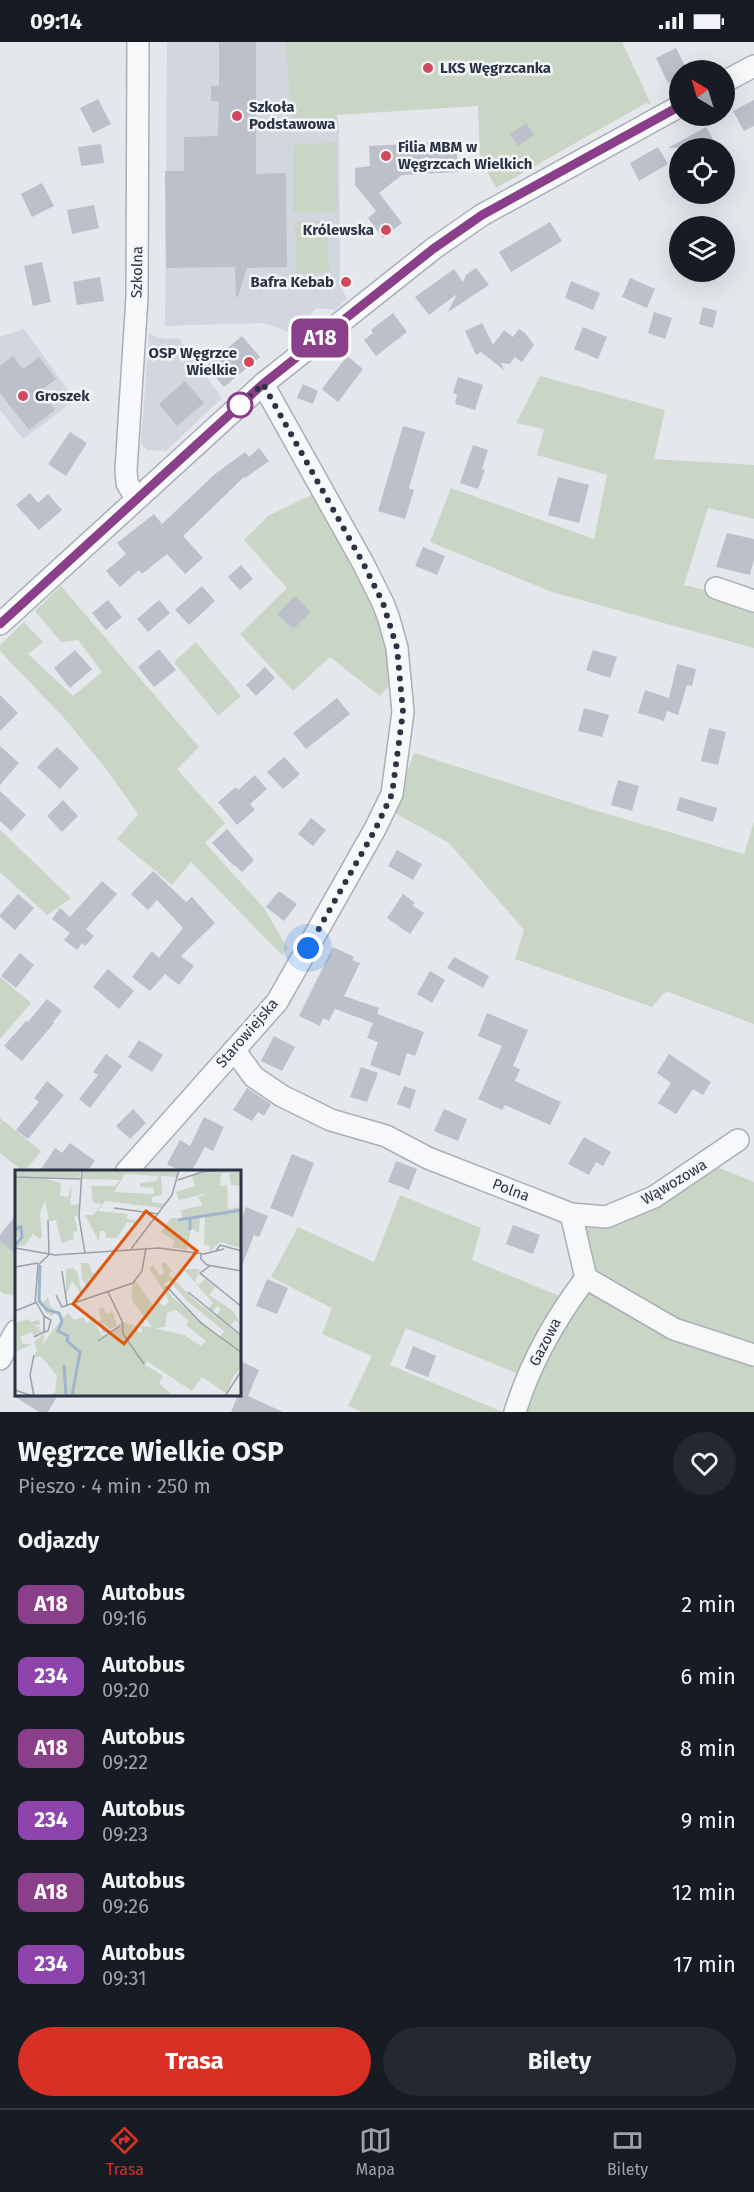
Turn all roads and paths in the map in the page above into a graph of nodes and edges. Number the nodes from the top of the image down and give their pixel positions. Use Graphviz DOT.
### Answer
graph roads {
  1 [pos="138,42"];
  2 [pos="754,66"];
  3 [pos="735,76"];
  4 [pos="669,112"];
  5 [pos="263,384"];
  6 [pos="136,498"];
  7 [pos="716,588"];
  8 [pos="754,601"];
  9 [pos="0,624"];
  10 [pos="234,1050"];
  11 [pos="738,1140"];
  12 [pos="128,1170"];
  13 [pos="571,1214"];
  14 [pos="586,1278"];
  15 [pos="15,1333"];
  16 [pos="754,1355"];
  17 [pos="0,1359"];
  18 [pos="515,1412"];
  1 -- 6 [label="street, Szkolna"];
  2 -- 3 [label="street"];
  4 -- 5 [label="street"];
  5 -- 6 [label="street"];
  5 -- 10 [label="street, Starowiejska"];
  6 -- 9 [label="street"];
  7 -- 8 [label="street"];
  10 -- 12 [label="street, Starowiejska"];
  10 -- 13 [label="street, Polna"];
  11 -- 13 [label="street, Wąwozowa"];
  13 -- 14 [label="street"];
  14 -- 16 [label="street"];
  14 -- 18 [label="street, Gazowa"];
  15 -- 17 [label="street"];
}
